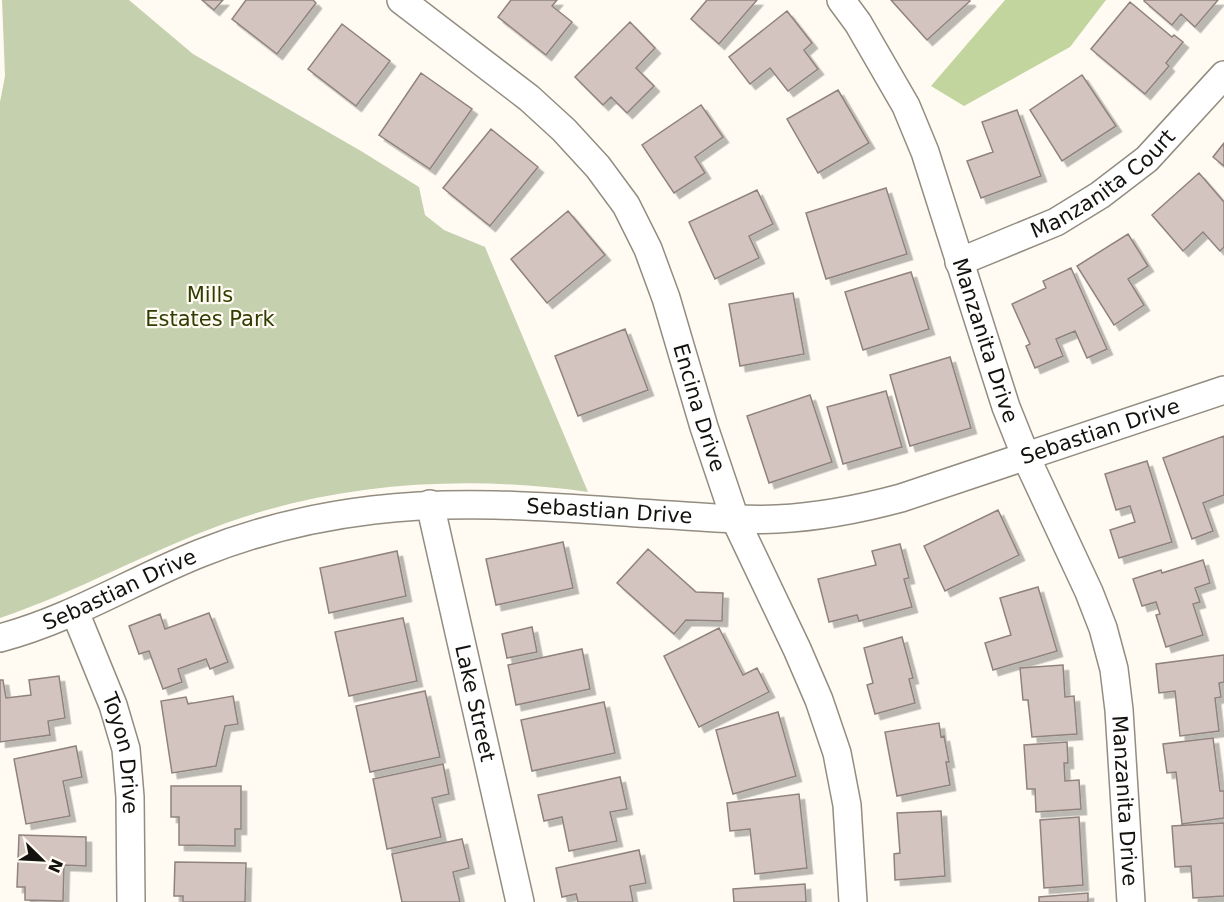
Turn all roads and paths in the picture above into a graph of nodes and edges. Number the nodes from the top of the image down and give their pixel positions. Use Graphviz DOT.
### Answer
graph roads {
  1 [pos="401,0"];
  2 [pos="842,0"];
  3 [pos="1224,75"];
  4 [pos="959,262"];
  5 [pos="1224,390"];
  6 [pos="1026,457"];
  7 [pos="430,504"];
  8 [pos="735,519"];
  9 [pos="75,612"];
  10 [pos="0,639"];
  11 [pos="131,902"];
  12 [pos="520,902"];
  13 [pos="853,902"];
  14 [pos="1131,902"];
  1 -- 8 [label="street, Encina Drive"];
  2 -- 4 [label="street, Manzanita Drive"];
  3 -- 4 [label="street, Manzanita Court"];
  4 -- 6 [label="street, Manzanita Drive"];
  5 -- 6 [label="street, Sebastian Drive"];
  6 -- 8 [label="street, Sebastian Drive"];
  6 -- 14 [label="street, Manzanita Drive"];
  7 -- 8 [label="street, Sebastian Drive"];
  7 -- 9 [label="street, Sebastian Drive"];
  7 -- 12 [label="street, Lake Street"];
  8 -- 13 [label="street, Encina Drive"];
  9 -- 10 [label="street, Sebastian Drive"];
  9 -- 11 [label="street, Toyon Drive"];
}
